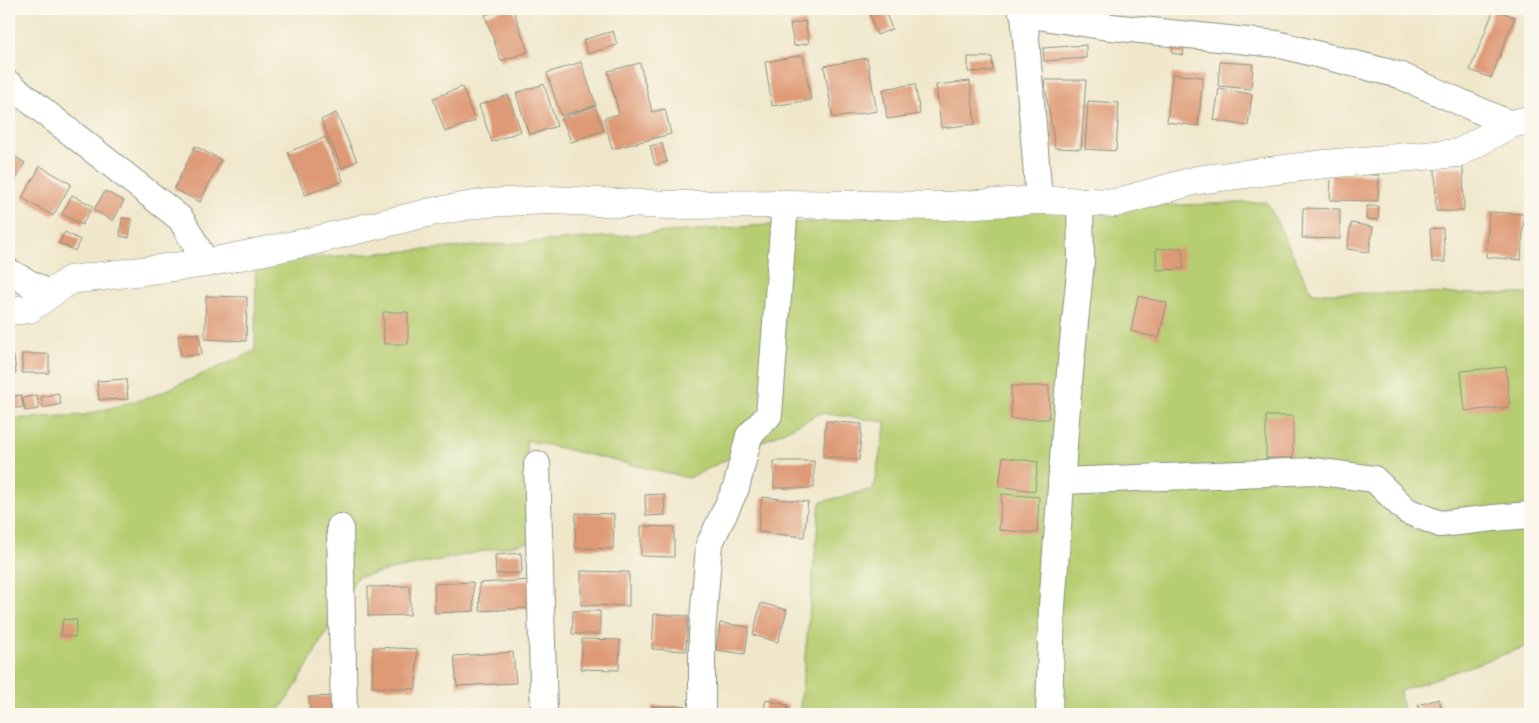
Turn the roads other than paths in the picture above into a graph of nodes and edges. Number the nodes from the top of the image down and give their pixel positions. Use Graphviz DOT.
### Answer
graph roads {
  1 [pos="1022,11"];
  2 [pos="9,84"];
  3 [pos="1520,122"];
  4 [pos="1039,200"];
  5 [pos="1080,201"];
  6 [pos="786,204"];
  7 [pos="206,262"];
  8 [pos="9,272"];
  9 [pos="49,294"];
  10 [pos="9,311"];
  11 [pos="537,464"];
  12 [pos="1061,481"];
  13 [pos="1530,516"];
  14 [pos="340,527"];
  15 [pos="344,714"];
  16 [pos="544,714"];
  17 [pos="702,714"];
  18 [pos="1049,714"];
  1 -- 3 [label="street"];
  1 -- 4 [label="street"];
  2 -- 7 [label="street"];
  3 -- 5 [label="street"];
  4 -- 5 [label="street"];
  4 -- 6 [label="street"];
  5 -- 12 [label="street"];
  6 -- 7 [label="street"];
  6 -- 17 [label="street"];
  7 -- 9 [label="street"];
  8 -- 9 [label="street"];
  9 -- 10 [label="street"];
  11 -- 16 [label="street"];
  12 -- 13 [label="street"];
  12 -- 18 [label="street"];
  14 -- 15 [label="street"];
}
